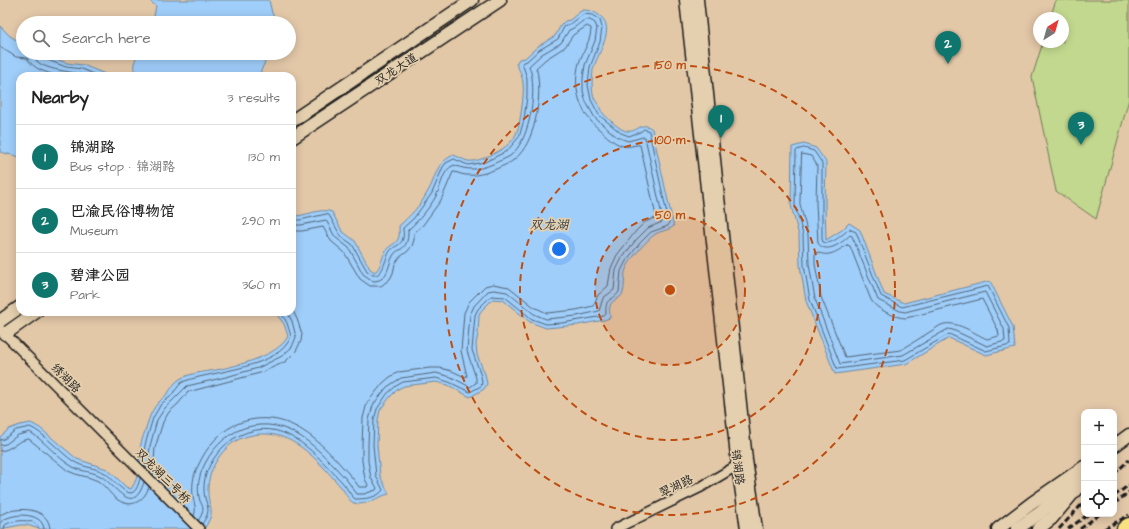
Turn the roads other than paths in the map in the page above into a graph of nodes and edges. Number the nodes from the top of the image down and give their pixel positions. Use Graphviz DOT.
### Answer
graph roads {
  1 [pos="472,0"];
  2 [pos="500,0"];
  3 [pos="686,0"];
  4 [pos="697,0"];
  5 [pos="296,118"];
  6 [pos="296,135"];
  7 [pos="16,310"];
  8 [pos="29,316"];
  9 [pos="0,321"];
  10 [pos="3,331"];
  11 [pos="1129,435"];
  12 [pos="110,439"];
  13 [pos="1115,445"];
  14 [pos="742,462"];
  15 [pos="1081,469"];
  16 [pos="1081,476"];
  17 [pos="1083,481"];
  18 [pos="1129,526"];
  19 [pos="199,529"];
  20 [pos="615,529"];
  21 [pos="747,529"];
  22 [pos="756,529"];
  23 [pos="998,529"];
  24 [pos="1017,529"];
  25 [pos="1038,529"];
  26 [pos="1125,529"];
  1 -- 5 [label="street, 双龙大道"];
  2 -- 6 [label="street, 双龙大道"];
  3 -- 14 [label="street, 锦湖路"];
  4 -- 14 [label="street, 锦湖路"];
  7 -- 9 [label="street"];
  8 -- 10 [label="street"];
  10 -- 12 [label="street, 绣湖路"];
  11 -- 13 [label="street"];
  12 -- 19 [label="street, 双龙湖三号桥"];
  14 -- 20 [label="street, 翠湖路"];
  14 -- 21 [label="street, 锦湖路"];
  14 -- 22 [label="street, 锦湖路"];
  15 -- 23 [label="street"];
  16 -- 24 [label="street"];
  17 -- 25 [label="street"];
  18 -- 26 [label="highway"];
}
